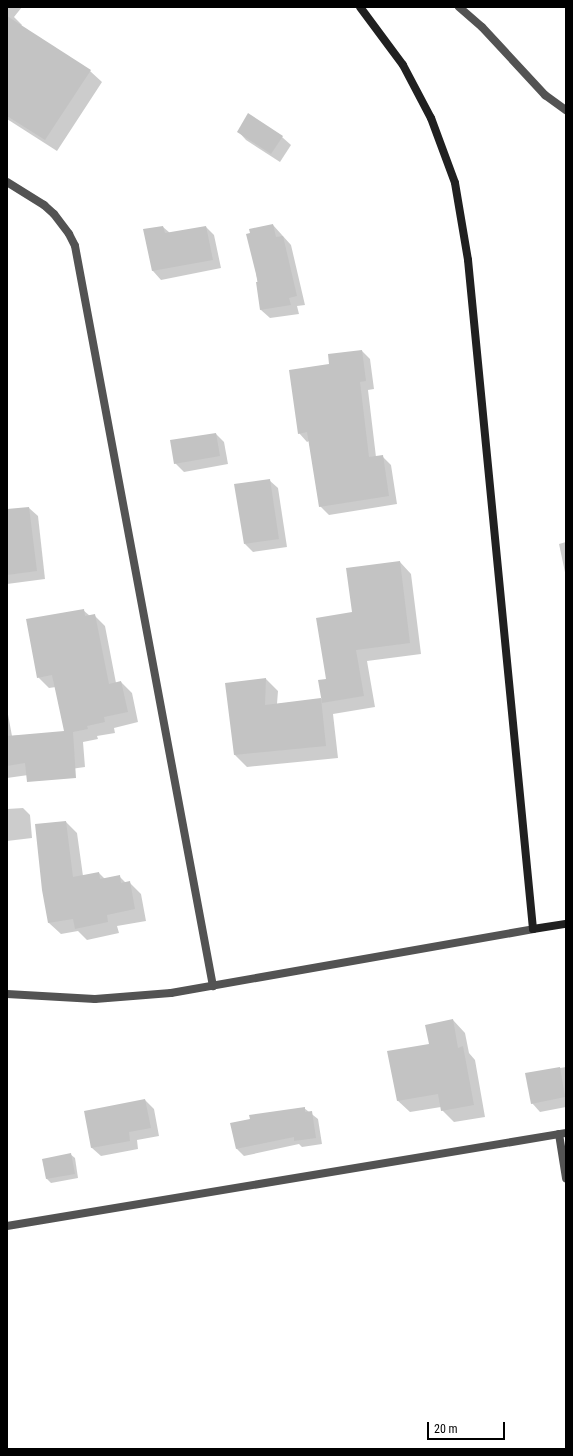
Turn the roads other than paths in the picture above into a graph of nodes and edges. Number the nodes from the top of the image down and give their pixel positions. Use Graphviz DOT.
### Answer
graph roads {
  1 [pos="360,7"];
  2 [pos="459,7"];
  3 [pos="566,110"];
  4 [pos="7,182"];
  5 [pos="566,924"];
  6 [pos="533,929"];
  7 [pos="213,986"];
  8 [pos="7,994"];
  9 [pos="562,1134"];
  10 [pos="566,1178"];
  11 [pos="7,1226"];
  1 -- 6 [label="street"];
  2 -- 3 [label="street"];
  4 -- 7 [label="street"];
  5 -- 6 [label="street"];
  6 -- 7 [label="street"];
  7 -- 8 [label="street"];
  9 -- 10 [label="street"];
  9 -- 11 [label="street"];
}
